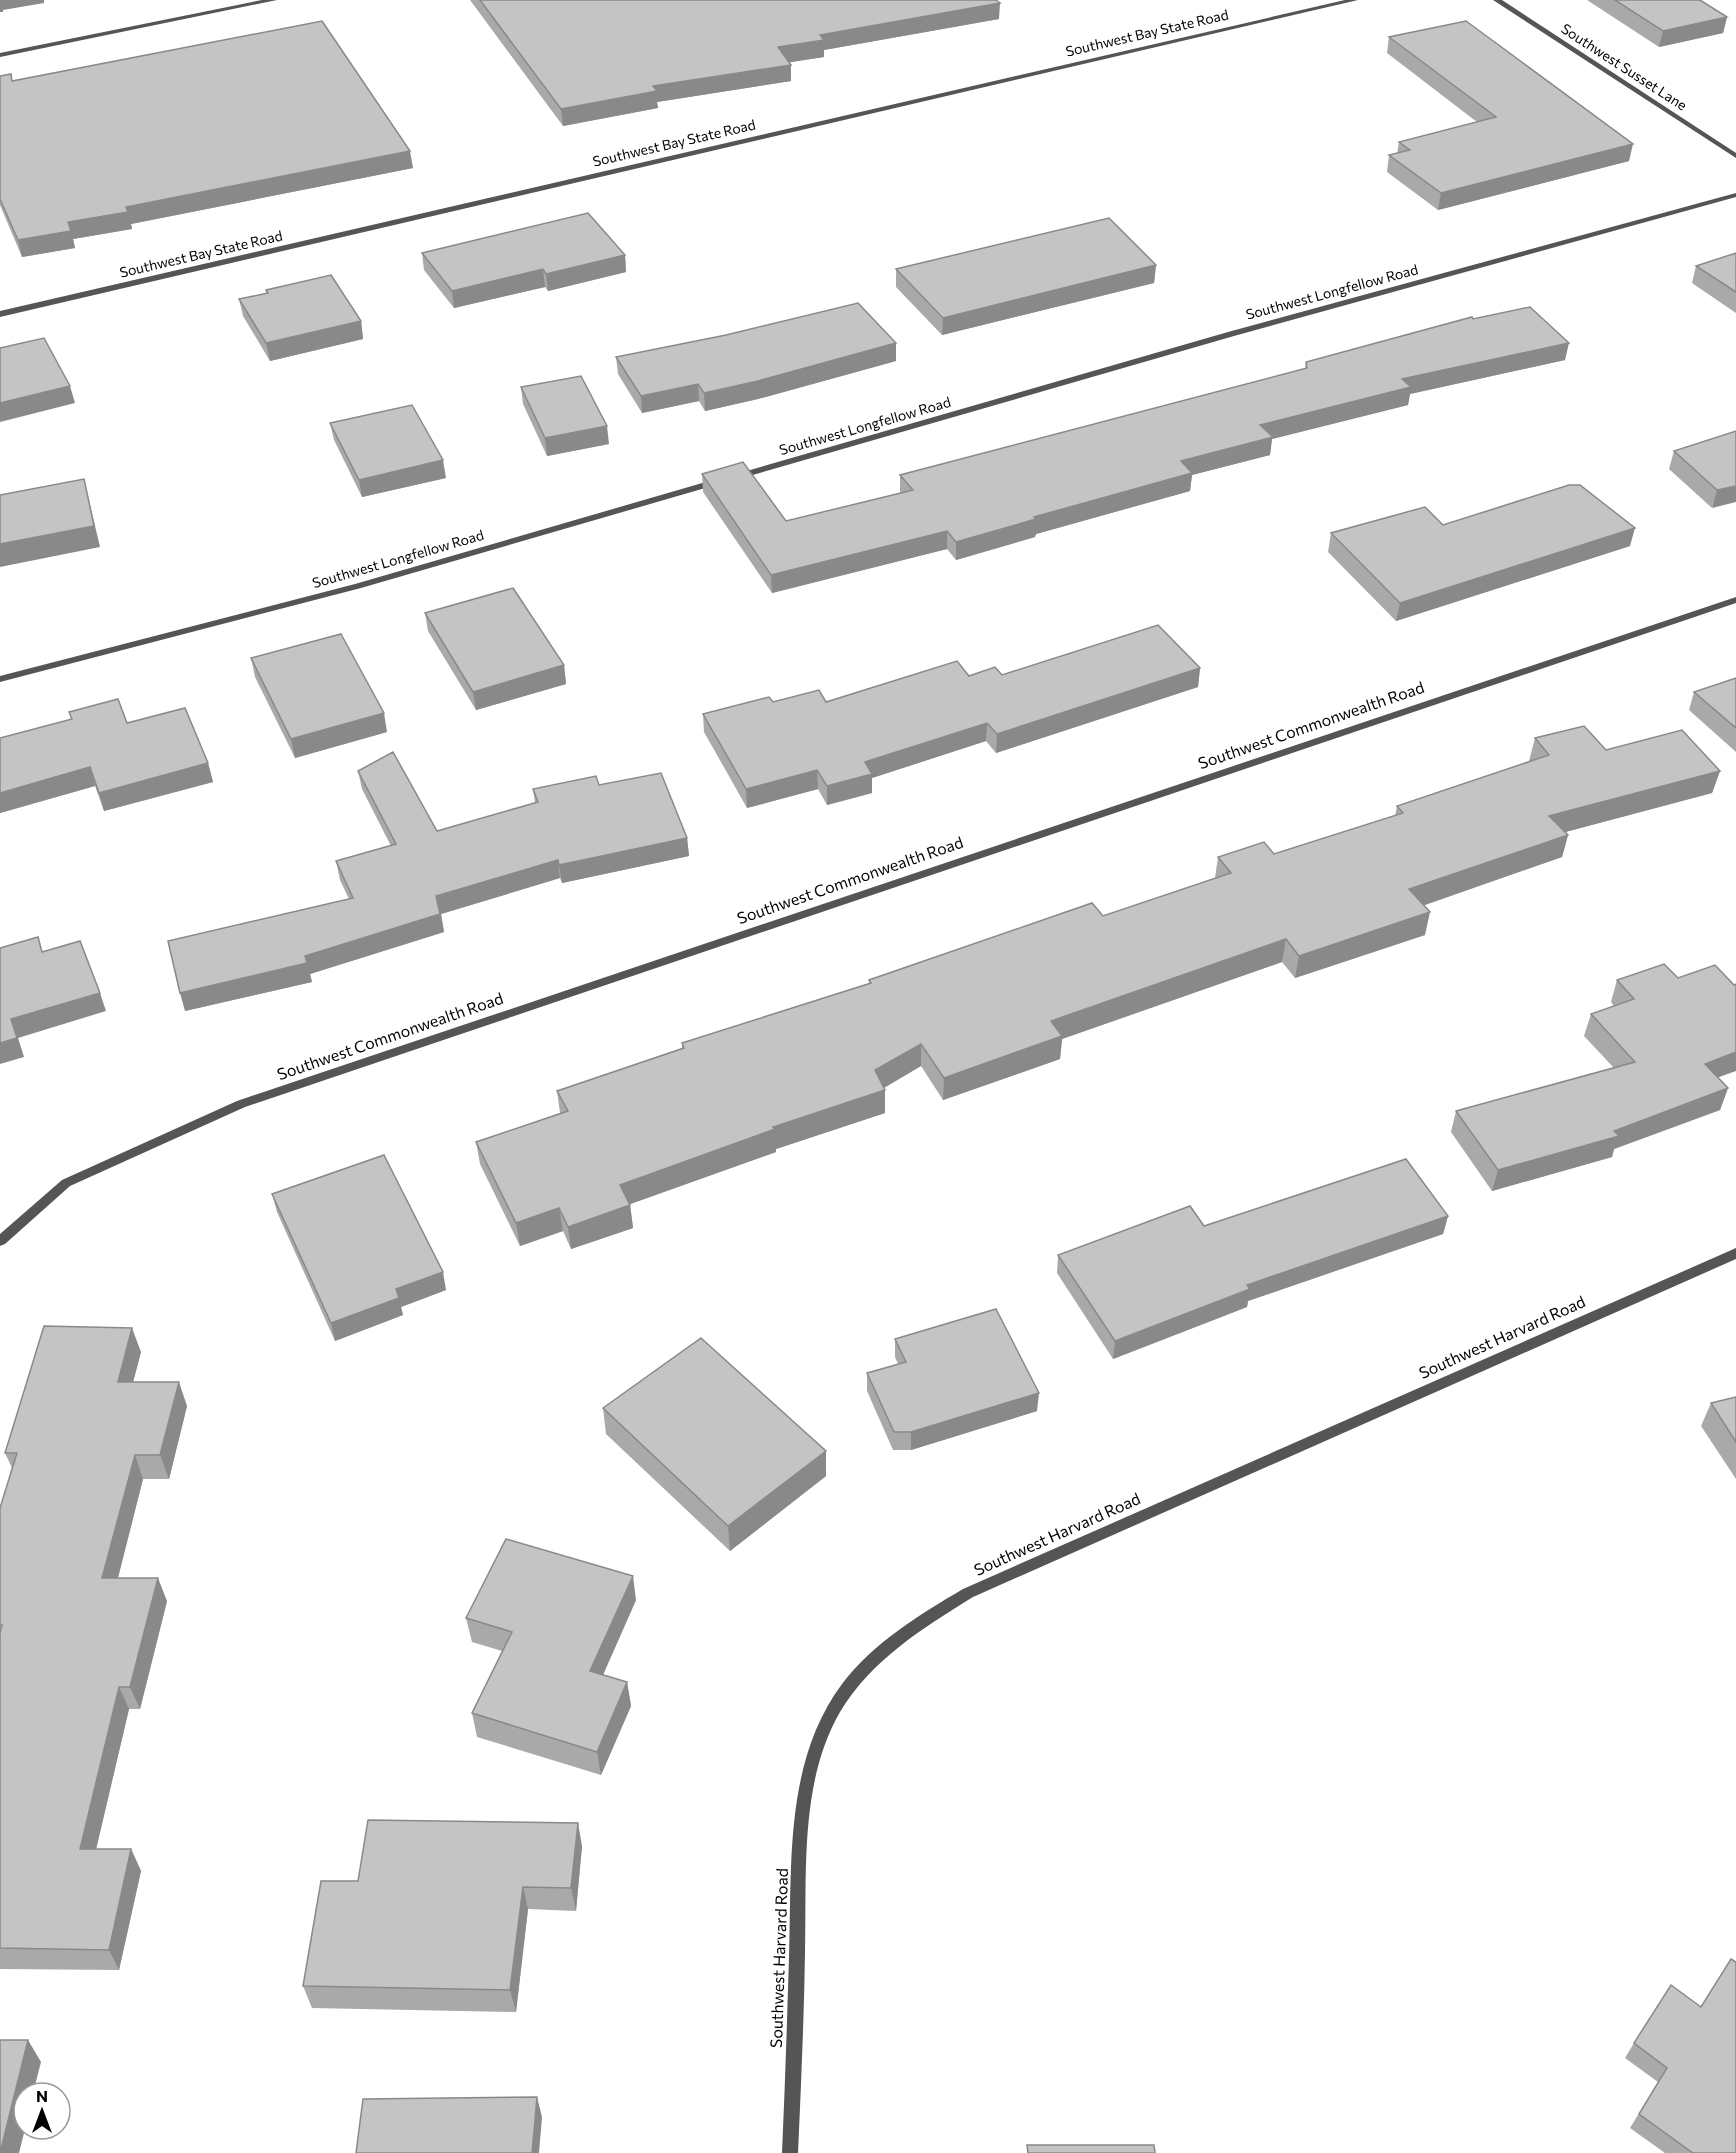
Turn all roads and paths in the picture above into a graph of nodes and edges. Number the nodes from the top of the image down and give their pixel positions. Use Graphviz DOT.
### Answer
graph roads {
  1 [pos="273,0"];
  2 [pos="1354,0"];
  3 [pos="1497,0"];
  4 [pos="0,55"];
  5 [pos="1736,156"];
  6 [pos="1736,195"];
  7 [pos="0,314"];
  8 [pos="1736,600"];
  9 [pos="0,679"];
  10 [pos="0,1241"];
  11 [pos="1736,1253"];
  12 [pos="790,2153"];
  1 -- 4 [label="street"];
  2 -- 7 [label="street, Southwest Bay State Road"];
  3 -- 5 [label="street, Southwest Susset Lane"];
  6 -- 9 [label="street, Southwest Longfellow Road"];
  8 -- 10 [label="street, Southwest Commonwealth Road"];
  11 -- 12 [label="street, Southwest Harvard Road"];
}
